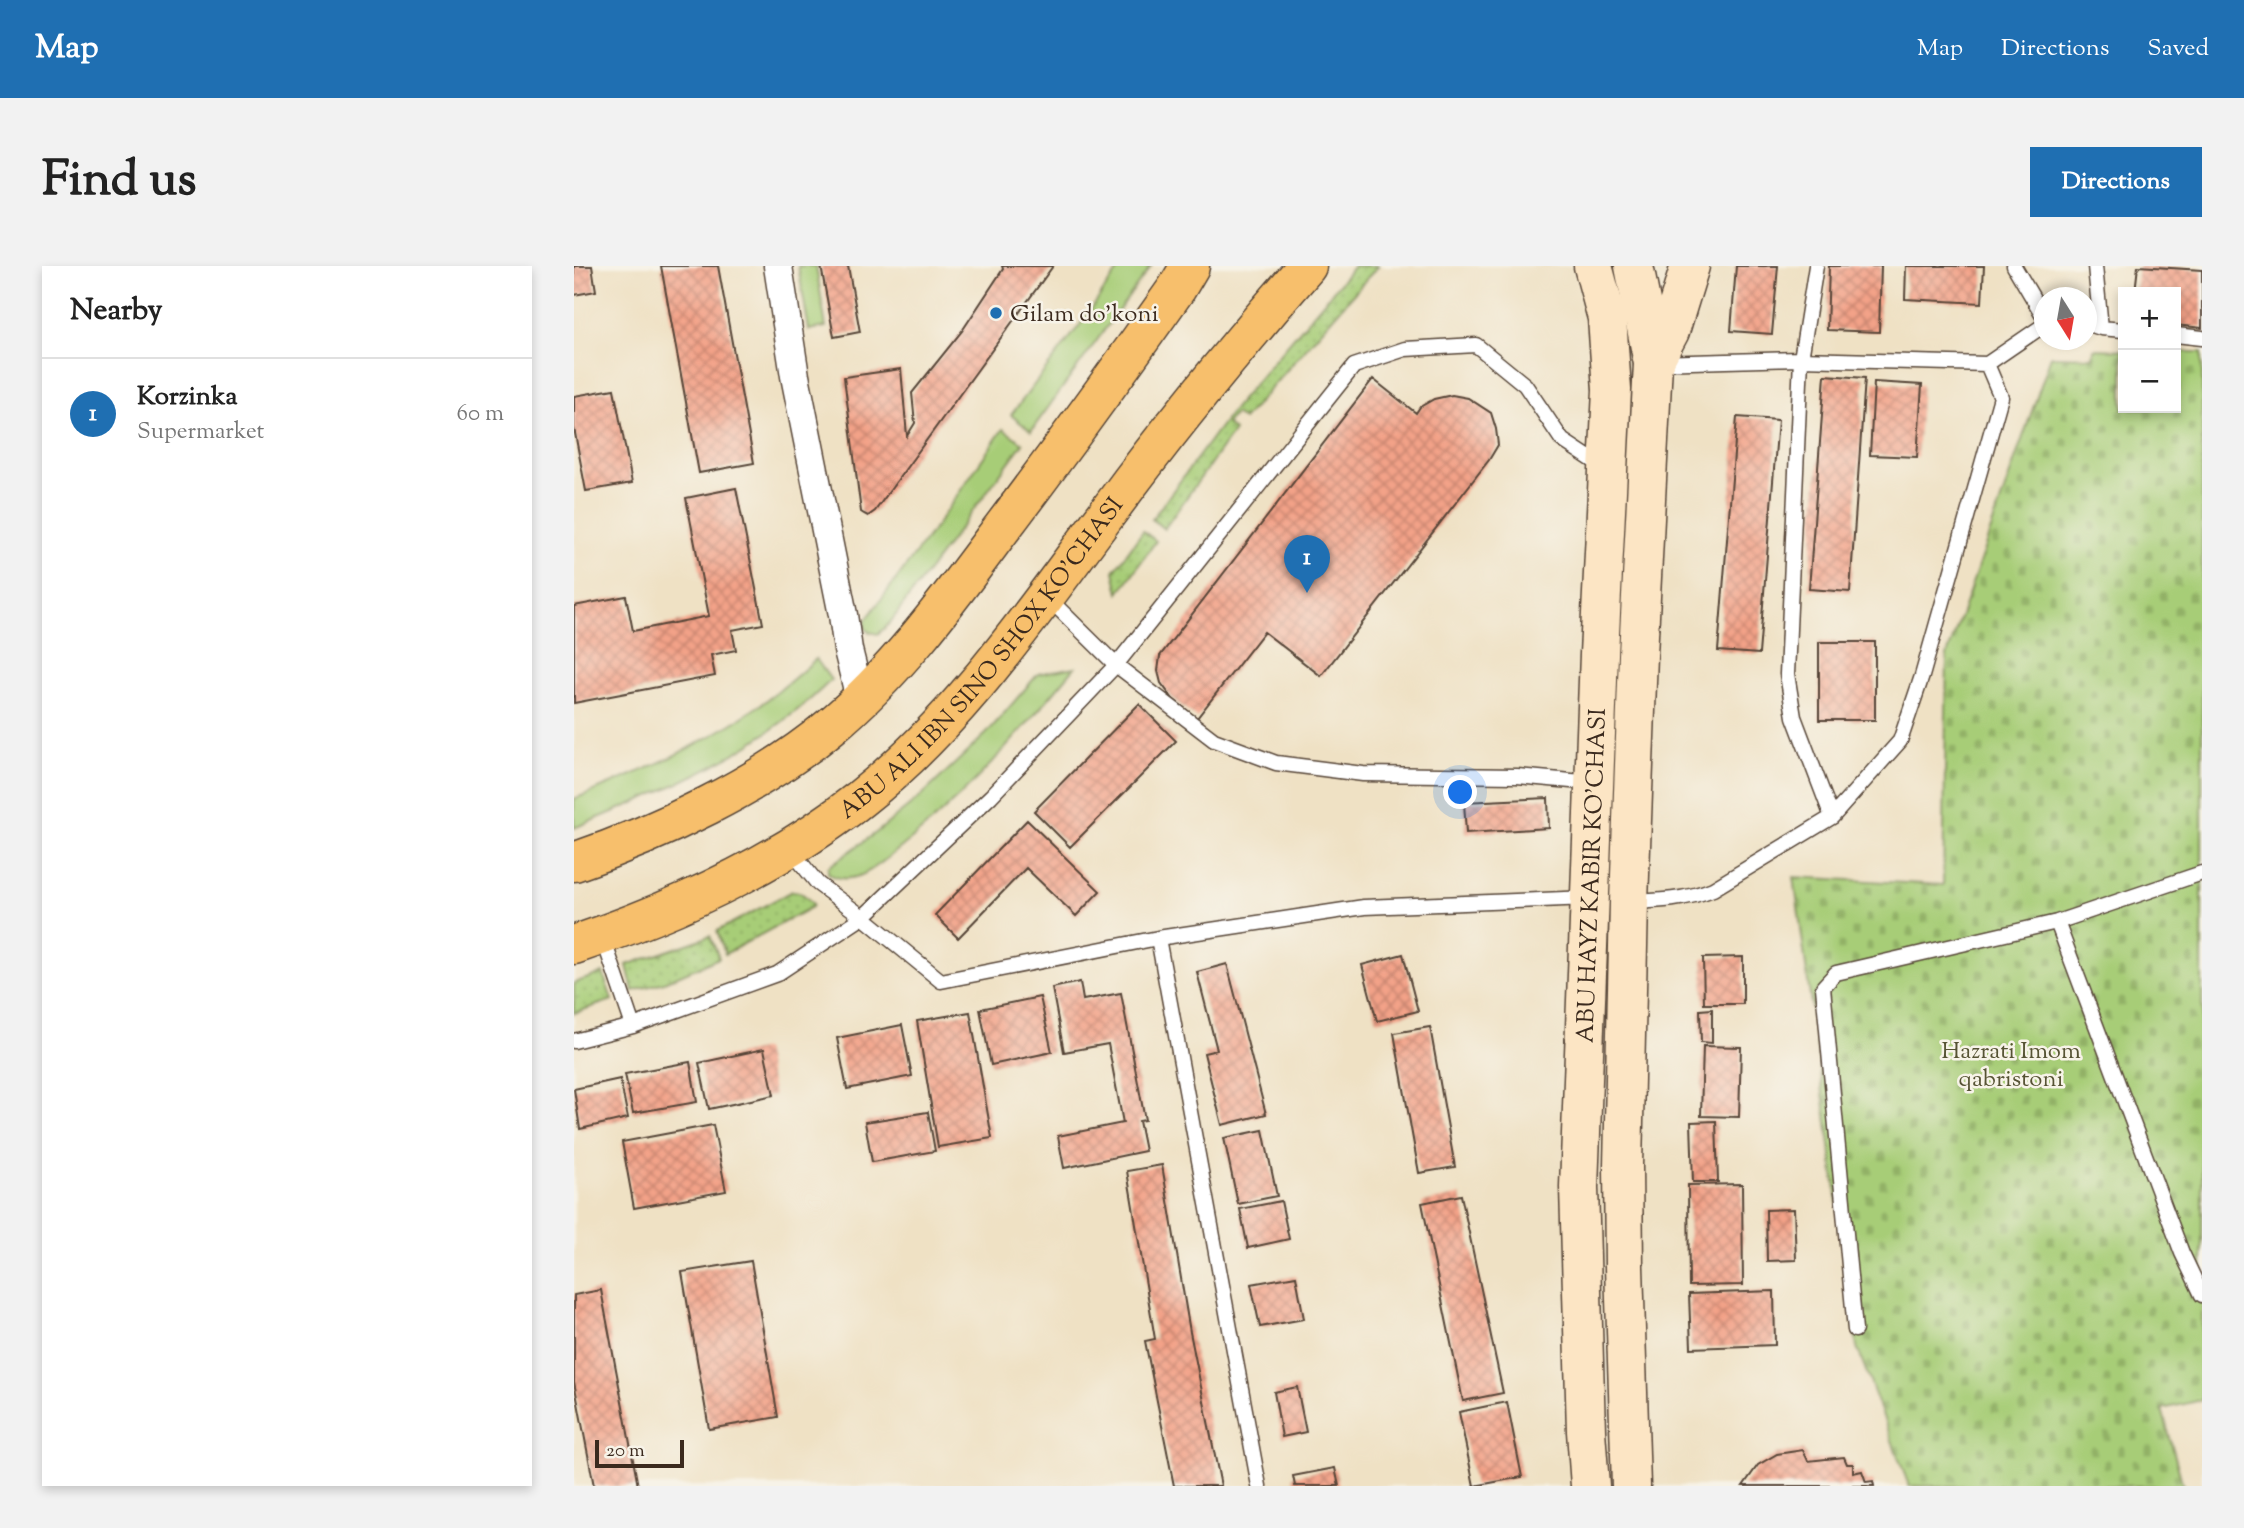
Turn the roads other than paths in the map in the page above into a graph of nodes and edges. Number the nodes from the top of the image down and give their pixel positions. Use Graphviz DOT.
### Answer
graph roads {
  1 [pos="778,266"];
  2 [pos="1190,266"];
  3 [pos="1307,266"];
  4 [pos="1593,266"];
  5 [pos="1634,266"];
  6 [pos="1690,266"];
  7 [pos="1816,266"];
  8 [pos="2014,266"];
  9 [pos="2095,266"];
  10 [pos="2095,287"];
  11 [pos="2034,299"];
  12 [pos="2097,326"];
  13 [pos="2118,329"];
  14 [pos="2034,332"];
  15 [pos="2181,336"];
  16 [pos="2202,338"];
  17 [pos="1801,359"];
  18 [pos="1653,363"];
  19 [pos="1987,364"];
  20 [pos="1608,471"];
  21 [pos="1045,595"];
  22 [pos="1599,654"];
  23 [pos="1638,655"];
  24 [pos="1116,665"];
  25 [pos="857,703"];
  26 [pos="1594,783"];
  27 [pos="1832,817"];
  28 [pos="789,847"];
  29 [pos="574,862"];
  30 [pos="2202,873"];
  31 [pos="1590,898"];
  32 [pos="1629,902"];
  33 [pos="863,917"];
  34 [pos="2057,922"];
  35 [pos="1158,938"];
  36 [pos="588,940"];
  37 [pos="633,1026"];
  38 [pos="574,1041"];
  39 [pos="2202,1295"];
  40 [pos="1854,1330"];
  41 [pos="1259,1486"];
  42 [pos="1591,1486"];
  43 [pos="1631,1486"];
  1 -- 25 [label="street"];
  2 -- 25 [label="main road"];
  3 -- 21 [label="main road, ABU ALI IBN SINO SHOX KO'CHASI"];
  4 -- 20 [label="main road, ABU HAYZ KABIR KO'CHASI"];
  5 -- 18 [label="main road, ABU HAYZ KABIR KO'CHASI"];
  6 -- 18 [label="main road"];
  7 -- 17 [label="lane"];
  8 -- 11 [label="lane"];
  9 -- 10 [label="lane"];
  12 -- 13 [label="lane"];
  14 -- 19 [label="lane"];
  15 -- 16 [label="lane"];
  17 -- 18 [label="lane"];
  17 -- 19 [label="lane"];
  17 -- 27 [label="lane"];
  18 -- 23 [label="main road, ABU HAYZ KABIR KO'CHASI"];
  19 -- 27 [label="lane"];
  20 -- 22 [label="main road, ABU HAYZ KABIR KO'CHASI"];
  20 -- 24 [label="lane"];
  21 -- 24 [label="lane"];
  21 -- 28 [label="main road, ABU ALI IBN SINO SHOX KO'CHASI"];
  22 -- 23 [label="street"];
  22 -- 26 [label="main road, ABU HAYZ KABIR KO'CHASI"];
  23 -- 32 [label="main road, ABU HAYZ KABIR KO'CHASI"];
  24 -- 26 [label="lane"];
  24 -- 33 [label="lane"];
  25 -- 29 [label="main road"];
  26 -- 31 [label="main road, ABU HAYZ KABIR KO'CHASI"];
  27 -- 32 [label="lane"];
  28 -- 33 [label="lane"];
  28 -- 36 [label="main road, ABU ALI IBN SINO SHOX KO'CHASI"];
  30 -- 34 [label="lane"];
  31 -- 35 [label="lane"];
  31 -- 42 [label="main road, ABU HAYZ KABIR KO'CHASI"];
  32 -- 43 [label="main road, ABU HAYZ KABIR KO'CHASI"];
  33 -- 35 [label="lane"];
  33 -- 37 [label="lane"];
  34 -- 39 [label="lane"];
  34 -- 40 [label="lane"];
  35 -- 41 [label="lane"];
  36 -- 37 [label="lane"];
  37 -- 38 [label="lane"];
}
